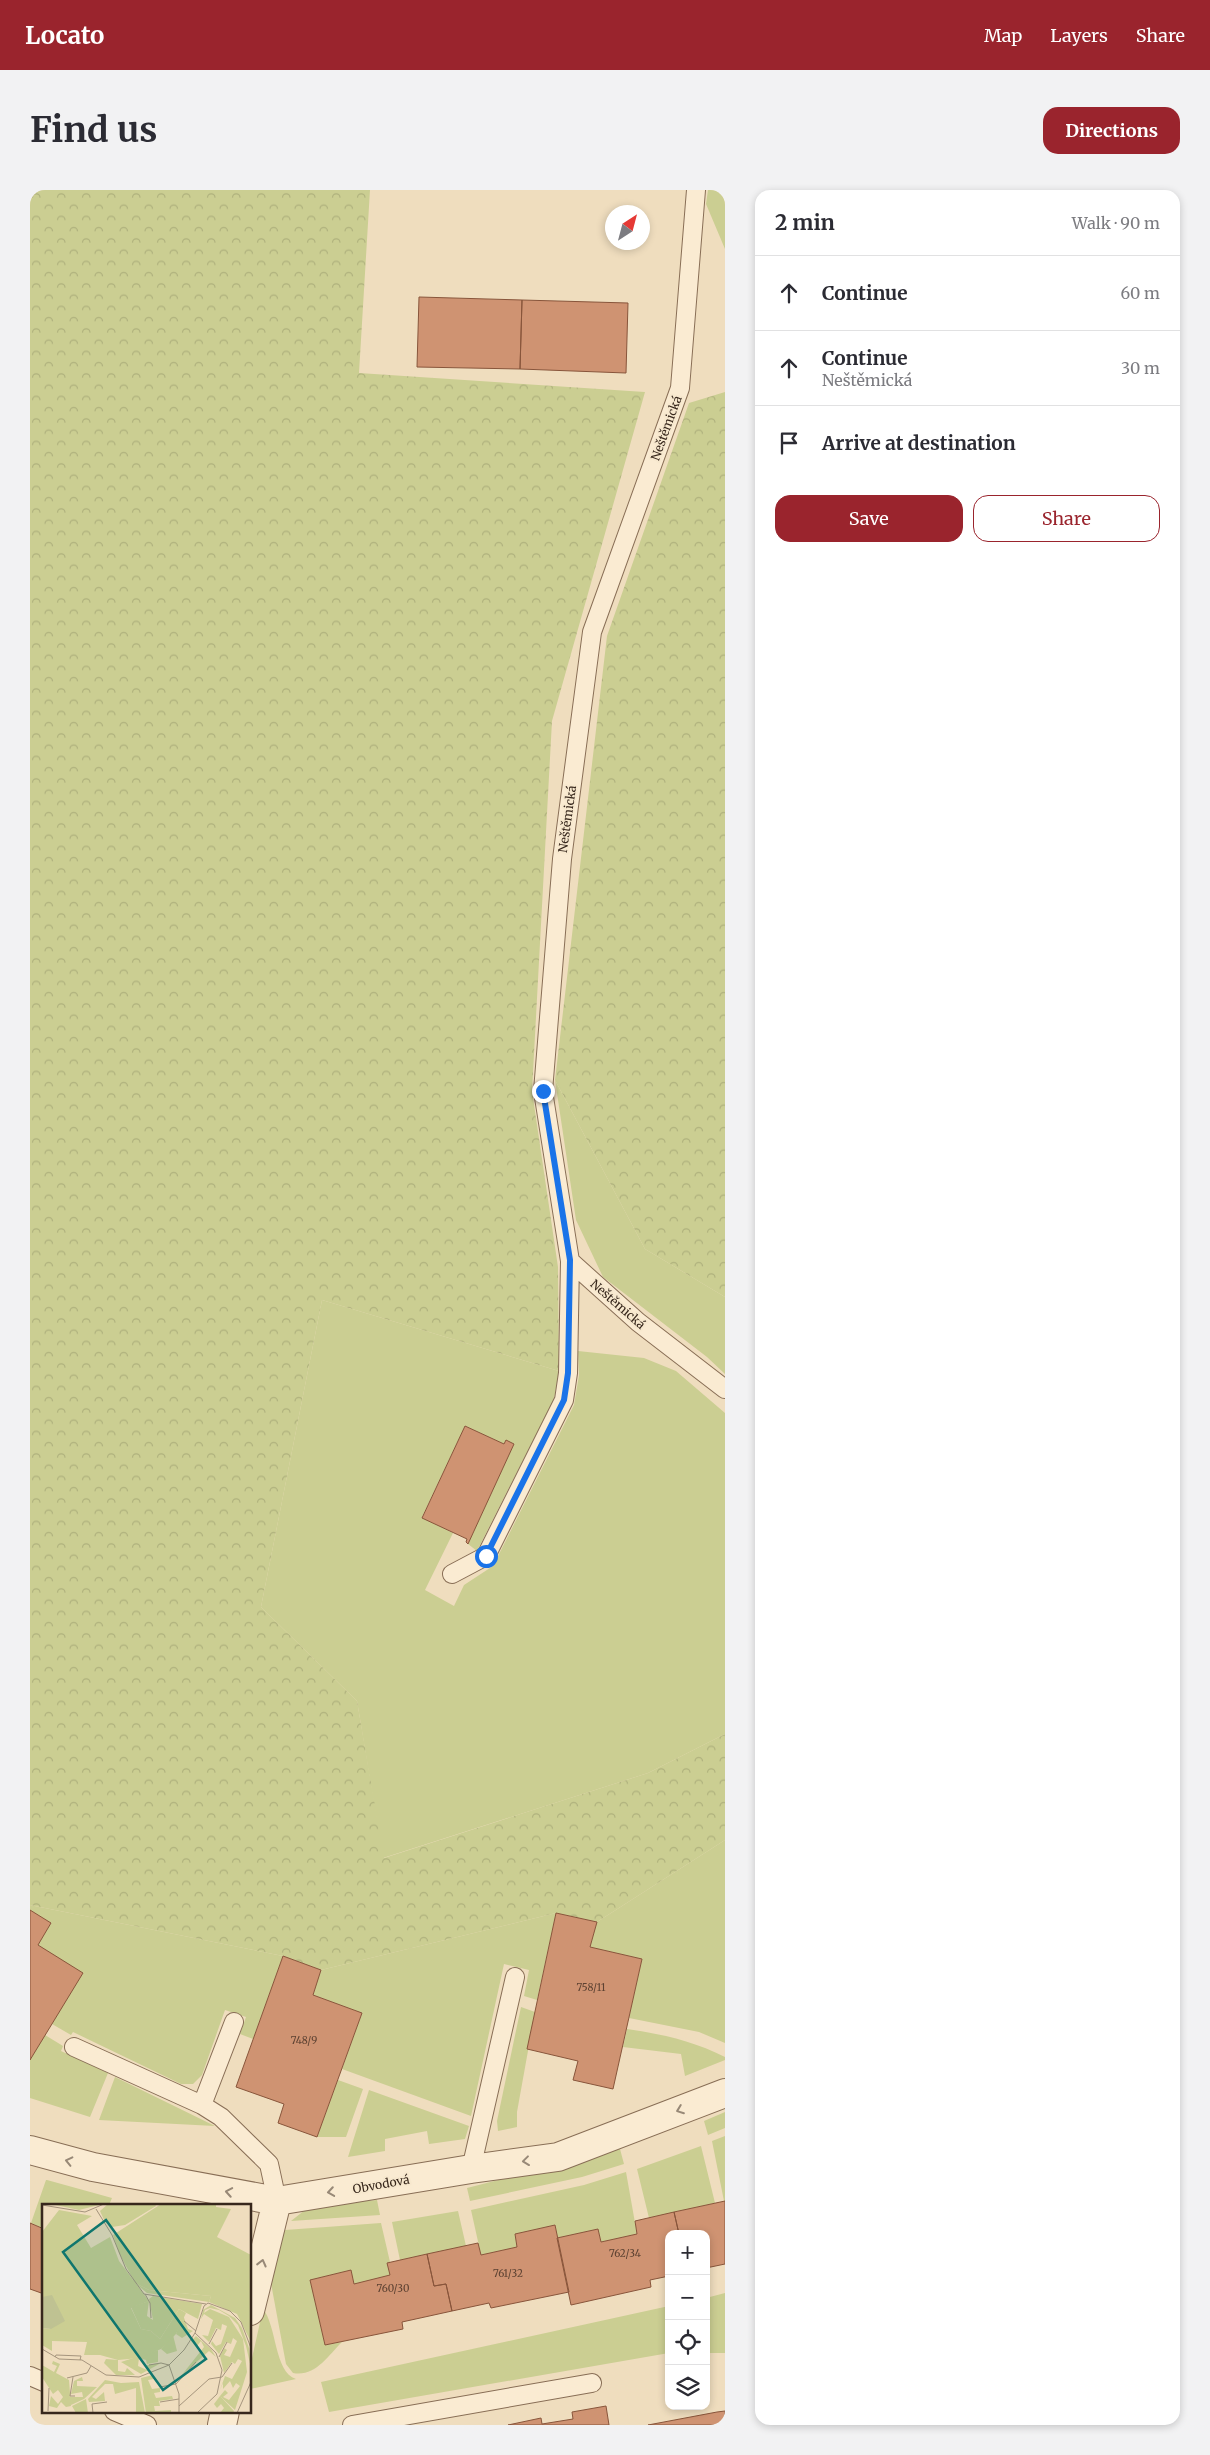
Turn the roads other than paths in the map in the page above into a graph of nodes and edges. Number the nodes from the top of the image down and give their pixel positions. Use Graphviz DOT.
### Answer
graph roads {
  1 [pos="696,190"];
  2 [pos="570,1260"];
  3 [pos="725,1389"];
  4 [pos="452,1574"];
  5 [pos="515,1977"];
  6 [pos="234,2022"];
  7 [pos="74,2047"];
  8 [pos="725,2092"];
  9 [pos="202,2105"];
  10 [pos="30,2150"];
  11 [pos="471,2169"];
  12 [pos="277,2201"];
  13 [pos="251,2306"];
  14 [pos="30,2376"];
  15 [pos="42,2381"];
  16 [pos="592,2383"];
  17 [pos="116,2412"];
  18 [pos="225,2412"];
  19 [pos="147,2425"];
  20 [pos="222,2425"];
  21 [pos="352,2425"];
  1 -- 2 [label="lane, Neštěmická"];
  2 -- 3 [label="lane, Neštěmická"];
  2 -- 4 [label="lane"];
  5 -- 11 [label="lane"];
  6 -- 9 [label="lane"];
  7 -- 9 [label="lane"];
  8 -- 11 [label="street, Obvodová, one-way"];
  9 -- 12 [label="lane"];
  12 -- 10 [label="street, Obvodová, one-way"];
  11 -- 12 [label="street, Obvodová, one-way"];
  13 -- 12 [label="street, one-way"];
  14 -- 15 [label="lane"];
  16 -- 21 [label="lane"];
  17 -- 19 [label="lane"];
  18 -- 20 [label="street"];
}
